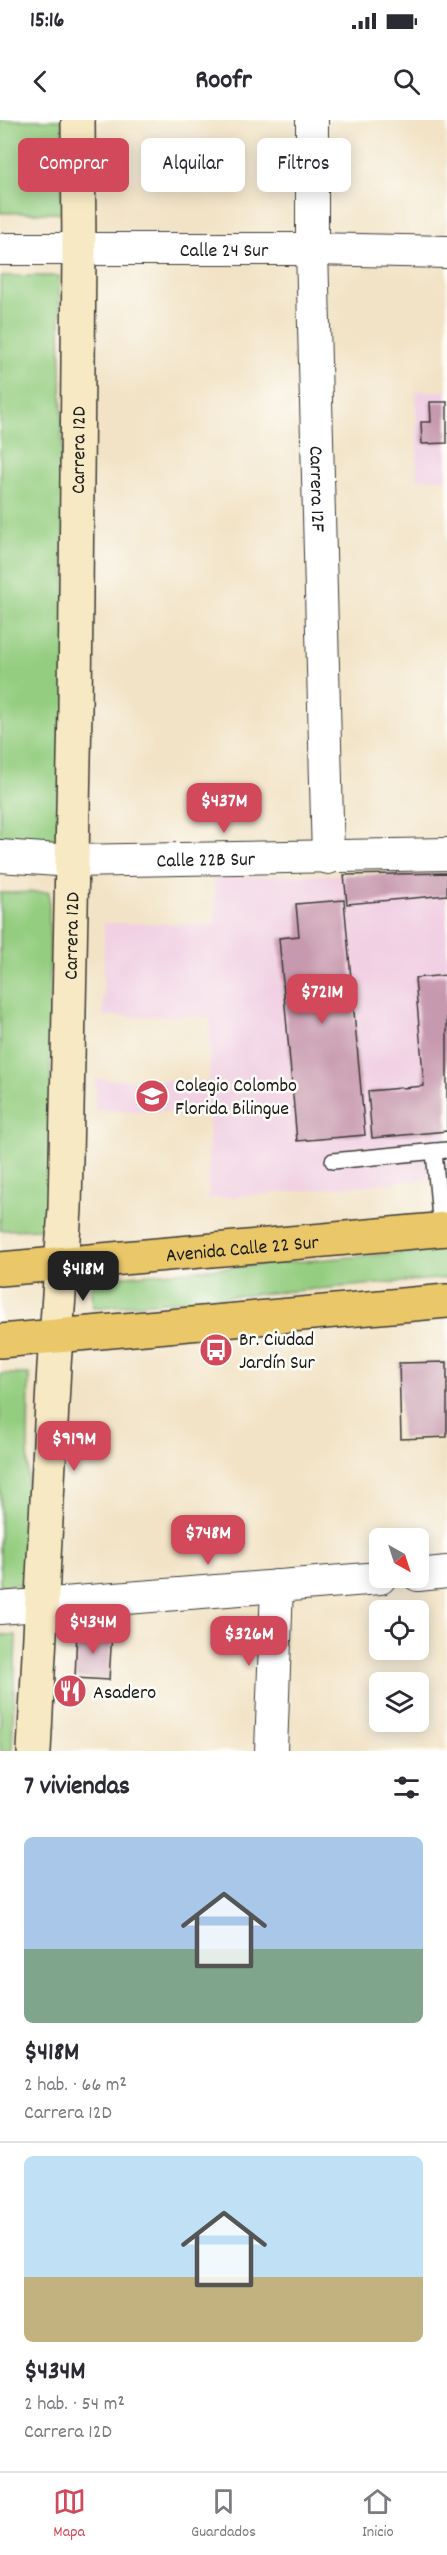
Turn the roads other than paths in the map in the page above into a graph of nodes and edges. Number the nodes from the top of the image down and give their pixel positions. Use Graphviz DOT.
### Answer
graph roads {
  1 [pos="78,120"];
  2 [pos="312,120"];
  3 [pos="0,249"];
  4 [pos="79,249"];
  5 [pos="312,249"];
  6 [pos="447,252"];
  7 [pos="447,854"];
  8 [pos="0,856"];
  9 [pos="328,858"];
  10 [pos="72,861"];
  11 [pos="441,1150"];
  12 [pos="333,1161"];
  13 [pos="444,1229"];
  14 [pos="60,1264"];
  15 [pos="0,1269"];
  16 [pos="447,1301"];
  17 [pos="56,1337"];
  18 [pos="0,1341"];
  19 [pos="447,1572"];
  20 [pos="429,1574"];
  21 [pos="369,1579"];
  22 [pos="278,1586"];
  23 [pos="42,1605"];
  24 [pos="0,1608"];
  25 [pos="34,1751"];
  26 [pos="271,1751"];
  1 -- 4 [label="street, Carrera 12D"];
  2 -- 5 [label="street, Carrera 12F"];
  3 -- 4 [label="street, Calle 24 Sur"];
  4 -- 5 [label="street, Calle 24 Sur"];
  4 -- 10 [label="street, Carrera 12D"];
  5 -- 6 [label="street, Calle 24 Sur"];
  5 -- 9 [label="street, Carrera 12F"];
  7 -- 9 [label="street, Calle 22B Sur"];
  8 -- 10 [label="street, Calle 22B Sur"];
  9 -- 10 [label="street, Calle 22B Sur"];
  10 -- 14 [label="street, Carrera 12D"];
  11 -- 12 [label="lane"];
  11 -- 13 [label="lane"];
  13 -- 14 [label="main road, Avenida Calle 22 Sur"];
  14 -- 15 [label="main road, Avenida Calle 22 Sur"];
  14 -- 17 [label="street, Carrera 12D"];
  16 -- 17 [label="main road"];
  17 -- 18 [label="main road"];
  17 -- 23 [label="street, Carrera 12D"];
  19 -- 20 [label="street"];
  21 -- 22 [label="street"];
  22 -- 23 [label="street"];
  22 -- 26 [label="street"];
  23 -- 24 [label="street"];
  23 -- 25 [label="street, Carrera 12D"];
}
